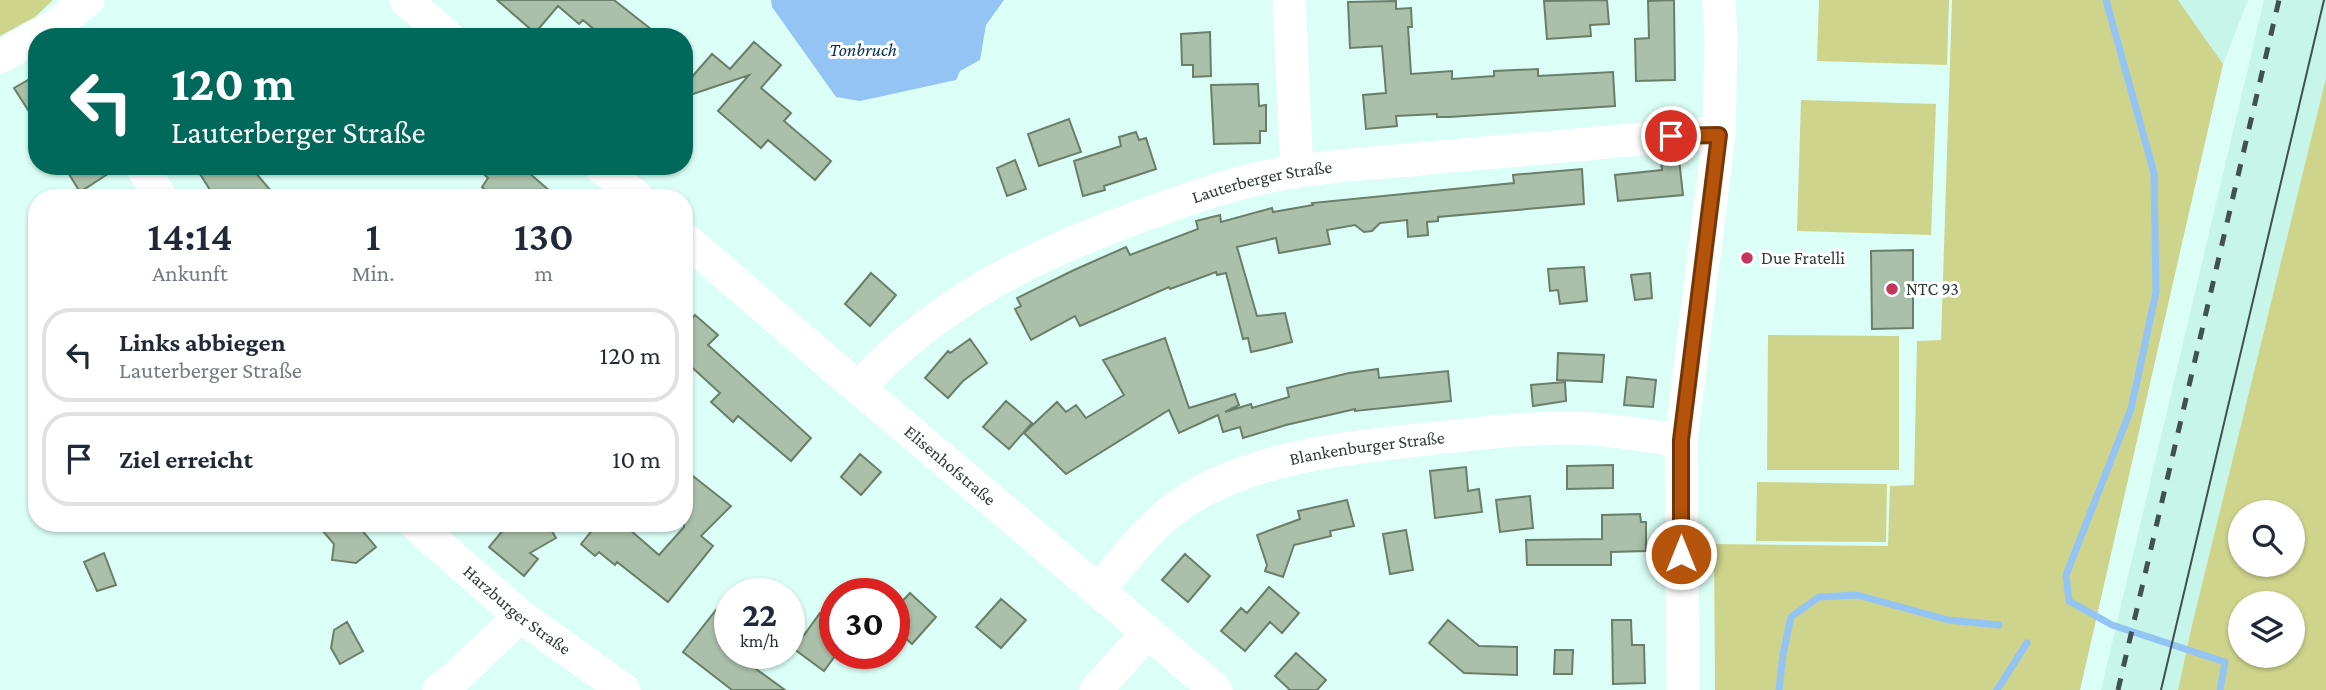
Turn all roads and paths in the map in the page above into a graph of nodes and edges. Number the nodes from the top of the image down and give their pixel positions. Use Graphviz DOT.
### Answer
graph roads {
  1 [pos="88,0"];
  2 [pos="406,0"];
  3 [pos="1289,0"];
  4 [pos="1719,0"];
  5 [pos="60,28"];
  6 [pos="438,28"];
  7 [pos="28,44"];
  8 [pos="0,57"];
  9 [pos="1719,135"];
  10 [pos="1297,171"];
  11 [pos="611,175"];
  12 [pos="627,189"];
  13 [pos="693,246"];
  14 [pos="859,388"];
  15 [pos="1681,440"];
  16 [pos="424,532"];
  17 [pos="1098,591"];
  18 [pos="520,616"];
  19 [pos="1148,632"];
  20 [pos="439,690"];
  21 [pos="624,690"];
  22 [pos="1096,690"];
  23 [pos="1216,690"];
  24 [pos="1683,690"];
  1 -- 5 [label="street"];
  2 -- 6 [label="street"];
  3 -- 10 [label="street"];
  4 -- 9 [label="street"];
  7 -- 8 [label="street"];
  9 -- 10 [label="street, Lauterberger Straße"];
  9 -- 15 [label="street"];
  10 -- 14 [label="street, Lauterberger Straße"];
  11 -- 12 [label="street"];
  13 -- 14 [label="street, Elisenhofstraße"];
  14 -- 17 [label="street, Elisenhofstraße"];
  15 -- 17 [label="street, Blankenburger Straße"];
  15 -- 24 [label="street"];
  16 -- 18 [label="street, Harzburger Straße"];
  17 -- 19 [label="street, Elisenhofstraße"];
  18 -- 20 [label="street"];
  18 -- 21 [label="street, Harzburger Straße"];
  19 -- 22 [label="street"];
  19 -- 23 [label="street, Elisenhofstraße"];
}
